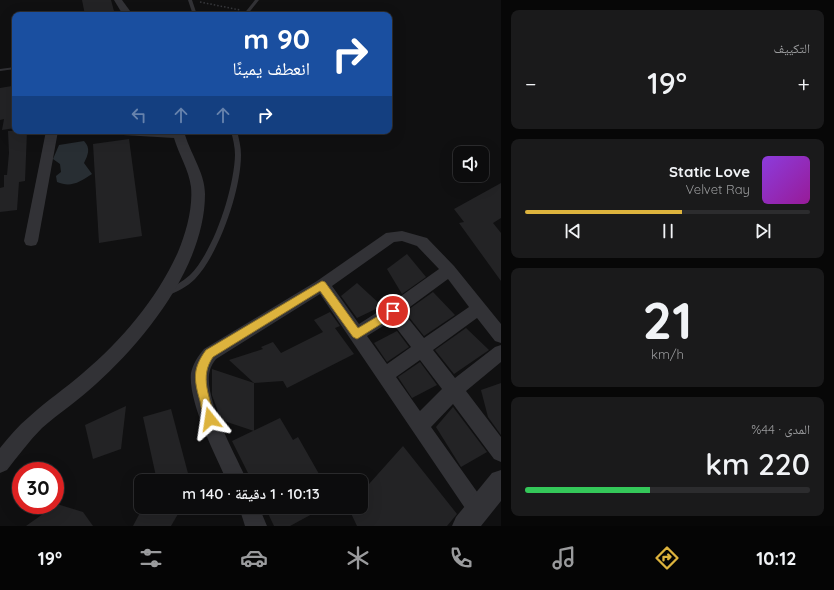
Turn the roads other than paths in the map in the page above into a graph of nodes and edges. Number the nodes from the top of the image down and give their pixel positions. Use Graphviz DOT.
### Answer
graph roads {
  1 [pos="118,0"];
  2 [pos="190,0"];
  3 [pos="257,0"];
  4 [pos="126,12"];
  5 [pos="194,12"];
  6 [pos="248,12"];
  7 [pos="12,68"];
  8 [pos="0,70"];
  9 [pos="51,134"];
  10 [pos="178,134"];
  11 [pos="234,134"];
  12 [pos="31,242"];
  13 [pos="449,270"];
  14 [pos="322,285"];
  15 [pos="162,295"];
  16 [pos="478,308"];
  17 [pos="393,311"];
  18 [pos="357,334"];
  19 [pos="501,336"];
  20 [pos="423,349"];
  21 [pos="501,352"];
  22 [pos="384,376"];
  23 [pos="454,390"];
  24 [pos="419,426"];
  25 [pos="501,452"];
  26 [pos="0,463"];
  27 [pos="234,474"];
  28 [pos="501,482"];
  29 [pos="252,514"];
  30 [pos="471,518"];
  31 [pos="256,526"];
  1 -- 4 [label="street"];
  2 -- 5 [label="lane"];
  3 -- 6 [label="lane"];
  7 -- 8 [label="lane"];
  9 -- 12 [label="street"];
  10 -- 15 [label="street"];
  11 -- 15 [label="lane"];
  13 -- 14 [label="street"];
  13 -- 16 [label="street"];
  13 -- 17 [label="street"];
  14 -- 18 [label="street"];
  14 -- 27 [label="street"];
  15 -- 26 [label="street"];
  16 -- 19 [label="street"];
  16 -- 20 [label="street"];
  17 -- 18 [label="street"];
  17 -- 20 [label="street"];
  18 -- 22 [label="street"];
  20 -- 22 [label="street"];
  20 -- 23 [label="street"];
  21 -- 23 [label="street"];
  22 -- 24 [label="street"];
  23 -- 24 [label="street"];
  23 -- 25 [label="street"];
  24 -- 30 [label="street"];
  28 -- 30 [label="street"];
  29 -- 31 [label="street"];
}
